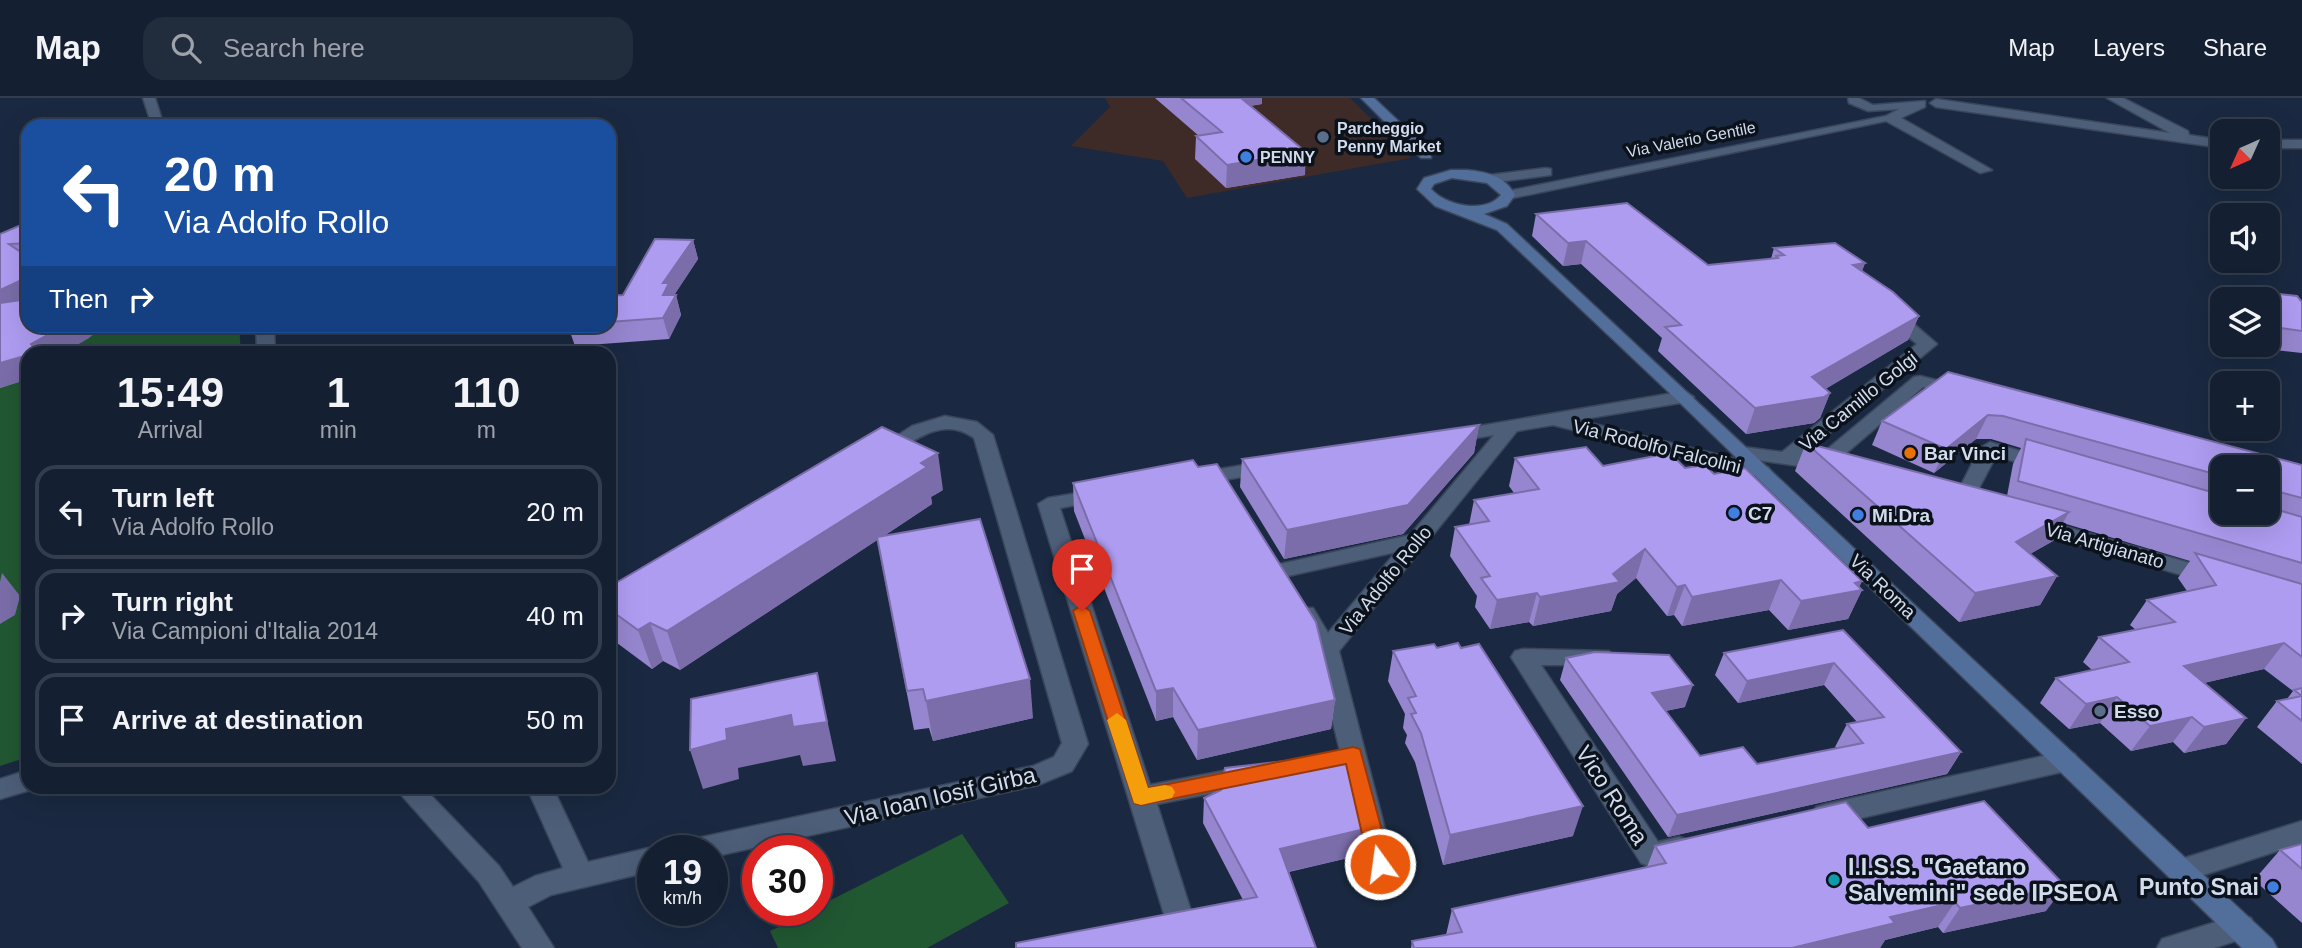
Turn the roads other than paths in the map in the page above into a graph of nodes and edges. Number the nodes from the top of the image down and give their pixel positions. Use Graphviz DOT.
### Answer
graph roads {
  1 [pos="149,98"];
  2 [pos="1367,98"];
  3 [pos="1972,98"];
  4 [pos="2113,98"];
  5 [pos="1936,103"];
  6 [pos="1875,111"];
  7 [pos="156,119"];
  8 [pos="2200,142"];
  9 [pos="2210,143"];
  10 [pos="2280,144"];
  11 [pos="2302,144"];
  12 [pos="2210,147"];
  13 [pos="1426,155"];
  14 [pos="1985,170"];
  15 [pos="1464,174"];
  16 [pos="1489,179"];
  17 [pos="1429,181"];
  18 [pos="1504,200"];
  19 [pos="1459,208"];
  20 [pos="1502,227"];
  21 [pos="1894,316"];
  22 [pos="1974,395"];
  23 [pos="1685,397"];
  24 [pos="1550,420"];
  25 [pos="1511,426"];
  26 [pos="1432,439"];
  27 [pos="1743,453"];
  28 [pos="1787,458"];
  29 [pos="865,462"];
  30 [pos="1823,463"];
  31 [pos="1286,464"];
  32 [pos="1848,470"];
  33 [pos="2068,470"];
  34 [pos="1763,471"];
  35 [pos="1219,475"];
  36 [pos="1180,482"];
  37 [pos="1127,491"];
  38 [pos="1233,496"];
  39 [pos="1937,496"];
  40 [pos="1962,503"];
  41 [pos="1988,511"];
  42 [pos="2014,519"];
  43 [pos="1418,540"];
  44 [pos="1265,550"];
  45 [pos="1279,571"];
  46 [pos="2223,581"];
  47 [pos="1327,650"];
  48 [pos="1632,657"];
  49 [pos="1353,755"];
  50 [pos="1327,760"];
  51 [pos="2066,761"];
  52 [pos="1274,771"];
  53 [pos="21,782"];
  54 [pos="0,789"];
  55 [pos="414,794"];
  56 [pos="543,794"];
  57 [pos="1141,797"];
  58 [pos="1798,821"];
  59 [pos="2302,832"];
  60 [pos="728,842"];
  61 [pos="1704,843"];
  62 [pos="637,863"];
  63 [pos="1380,864"];
  64 [pos="2182,870"];
  65 [pos="580,875"];
  66 [pos="509,903"];
  67 [pos="1177,911"];
  68 [pos="2241,927"];
  69 [pos="539,948"];
  70 [pos="2172,948"];
  71 [pos="2262,948"];
  1 -- 7 [label="street"];
  2 -- 13 [label="street"];
  3 -- 5 [label="street, Via Valerio Gentile"];
  4 -- 8 [label="street"];
  5 -- 6 [label="street, Via Valerio Gentile"];
  5 -- 8 [label="street"];
  6 -- 14 [label="street"];
  6 -- 16 [label="street, Via Valerio Gentile"];
  6 -- 18 [label="street, Via Valerio Gentile"];
  8 -- 9 [label="street"];
  8 -- 12 [label="street"];
  10 -- 11 [label="street"];
  13 -- 15 [label="street"];
  13 -- 17 [label="street"];
  15 -- 16 [label="street"];
  15 -- 17 [label="street"];
  16 -- 18 [label="street"];
  17 -- 19 [label="street, Via Roma"];
  18 -- 19 [label="street"];
  18 -- 20 [label="street"];
  19 -- 20 [label="street, Via Roma"];
  20 -- 23 [label="street, Via Roma"];
  21 -- 28 [label="street, Via Camillo Golgi"];
  22 -- 30 [label="street"];
  23 -- 24 [label="street, Via Rodolfo Falcolini"];
  23 -- 27 [label="street, Via Roma"];
  24 -- 25 [label="street, Via Rodolfo Falcolini"];
  24 -- 34 [label="street, Via Rodolfo Falcolini"];
  25 -- 26 [label="street, Via Rodolfo Falcolini"];
  25 -- 43 [label="street, Via Adolfo Rollo"];
  27 -- 28 [label="street"];
  27 -- 34 [label="street, Via Roma"];
  28 -- 30 [label="street"];
  29 -- 60 [label="street, Via Ioan Iosif Girba"];
  30 -- 32 [label="street"];
  31 -- 35 [label="street"];
  33 -- 40 [label="street"];
  34 -- 51 [label="street, Via Roma"];
  35 -- 36 [label="street"];
  35 -- 38 [label="street"];
  37 -- 57 [label="street"];
  39 -- 40 [label="street"];
  40 -- 41 [label="street"];
  42 -- 46 [label="street, Via Artigianato"];
  43 -- 45 [label="street"];
  43 -- 47 [label="street, Via Adolfo Rollo"];
  44 -- 45 [label="street"];
  45 -- 47 [label="street"];
  47 -- 49 [label="street, Via Adolfo Rollo"];
  48 -- 61 [label="street, Vico Roma"];
  49 -- 50 [label="street"];
  49 -- 63 [label="street, Via Adolfo Rollo"];
  51 -- 58 [label="street"];
  51 -- 64 [label="street, Via Roma"];
  52 -- 57 [label="street"];
  53 -- 54 [label="street"];
  55 -- 66 [label="street"];
  56 -- 65 [label="street"];
  57 -- 67 [label="street"];
  59 -- 64 [label="street"];
  62 -- 65 [label="street"];
  64 -- 68 [label="street, Via Roma"];
  65 -- 66 [label="street"];
  66 -- 69 [label="street"];
  68 -- 70 [label="street"];
  68 -- 71 [label="street, Via Roma"];
}
